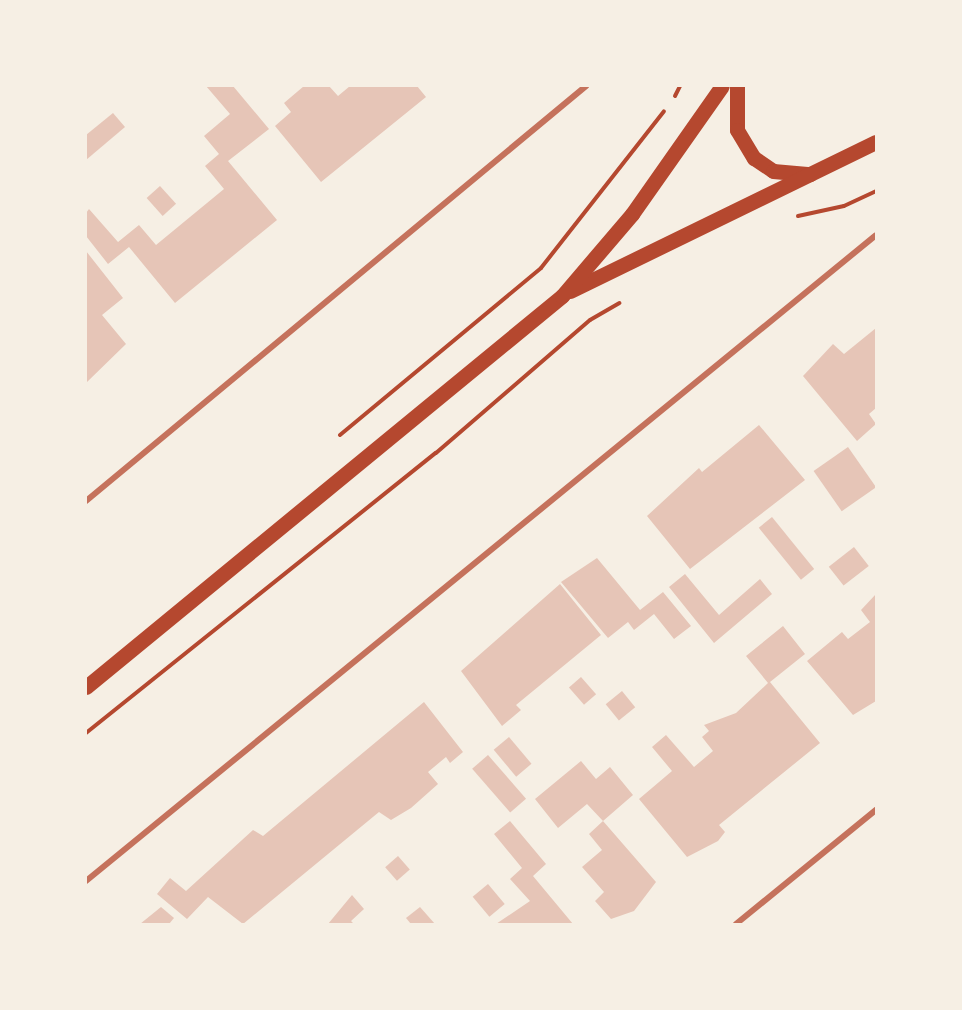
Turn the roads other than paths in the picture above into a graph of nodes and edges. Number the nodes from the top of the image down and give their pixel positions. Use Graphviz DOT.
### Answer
graph roads {
  1 [pos="586,86"];
  2 [pos="722,86"];
  3 [pos="737,86"];
  4 [pos="876,142"];
  5 [pos="817,174"];
  6 [pos="876,235"];
  7 [pos="562,296"];
  8 [pos="86,501"];
  9 [pos="86,687"];
  10 [pos="876,810"];
  11 [pos="86,881"];
  12 [pos="736,924"];
  1 -- 8 [label="street"];
  2 -- 7 [label="main road"];
  3 -- 5 [label="main road"];
  4 -- 5 [label="main road"];
  5 -- 7 [label="main road"];
  6 -- 11 [label="street"];
  7 -- 9 [label="main road"];
  10 -- 12 [label="street"];
}
